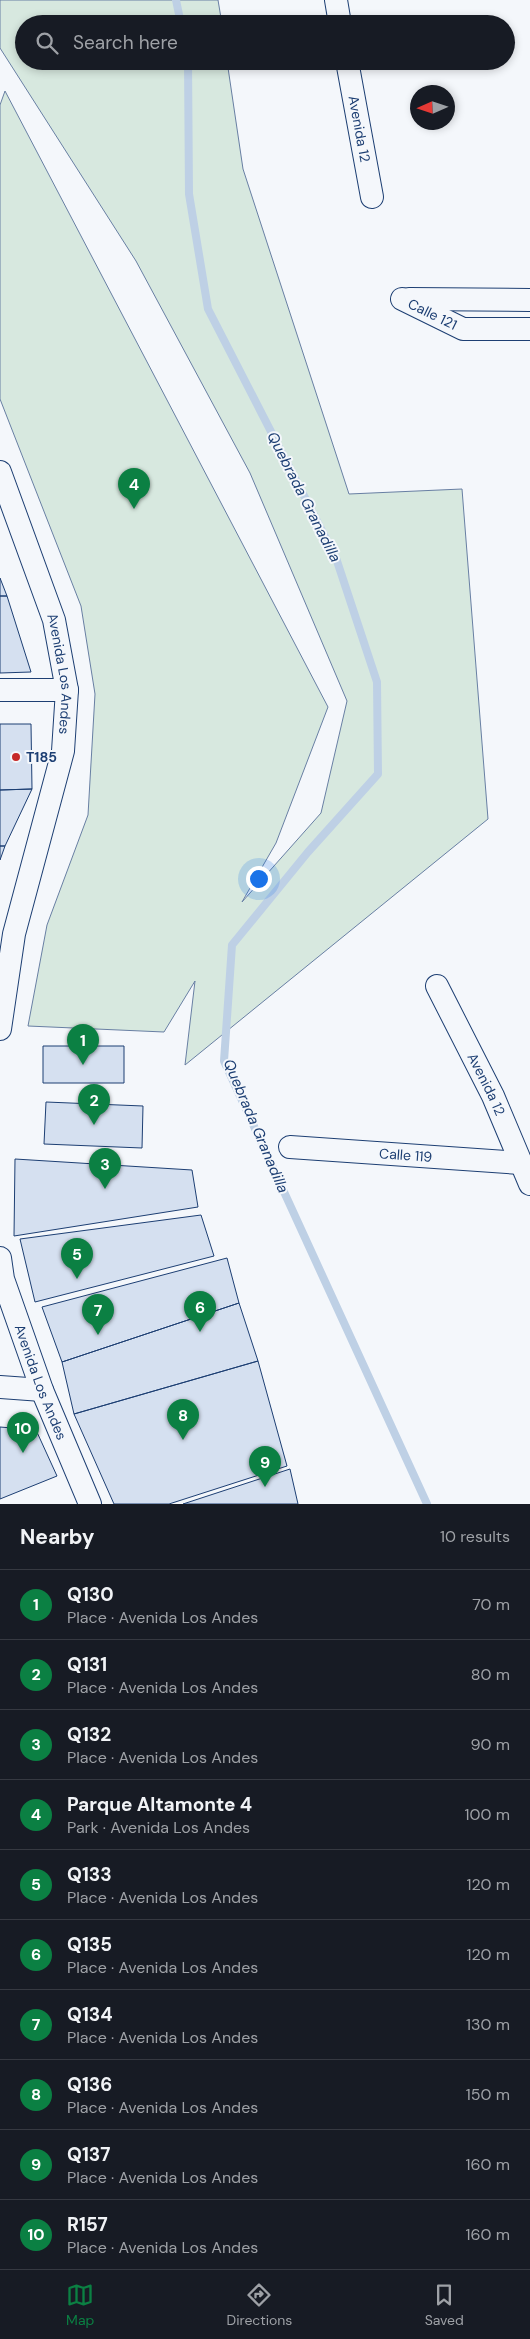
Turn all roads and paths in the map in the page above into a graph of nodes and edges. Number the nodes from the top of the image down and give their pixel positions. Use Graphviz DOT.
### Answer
graph roads {
  1 [pos="336,0"];
  2 [pos="338,15"];
  3 [pos="349,70"];
  4 [pos="372,197"];
  5 [pos="530,300"];
  6 [pos="530,329"];
  7 [pos="0,472"];
  8 [pos="0,690"];
  9 [pos="67,690"];
  10 [pos="437,986"];
  11 [pos="0,1029"];
  12 [pos="290,1147"];
  13 [pos="521,1163"];
  14 [pos="530,1184"];
  15 [pos="0,1258"];
  16 [pos="0,1387"];
  17 [pos="42,1390"];
  18 [pos="90,1504"];
  1 -- 2 [label="street"];
  3 -- 4 [label="street, Avenida 12"];
  5 -- 6 [label="street, Calle 121"];
  7 -- 9 [label="street, Avenida Los Andes"];
  8 -- 9 [label="street"];
  9 -- 11 [label="street, Avenida Los Andes"];
  10 -- 13 [label="street, Avenida 12"];
  12 -- 13 [label="street, Calle 119"];
  13 -- 14 [label="street, Avenida 12"];
  15 -- 17 [label="street, Avenida Los Andes"];
  16 -- 17 [label="street"];
  17 -- 18 [label="street, Avenida Los Andes"];
}
